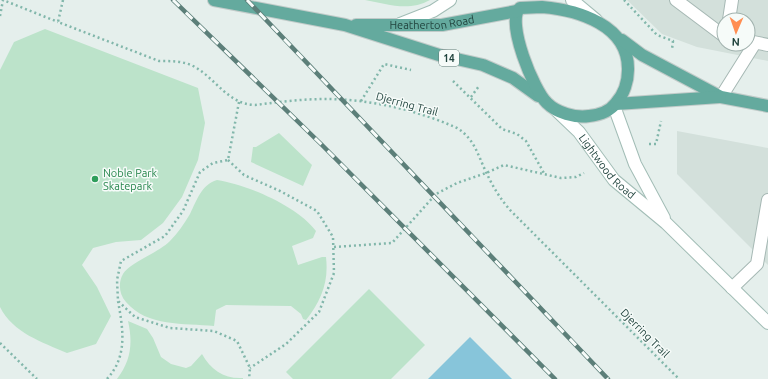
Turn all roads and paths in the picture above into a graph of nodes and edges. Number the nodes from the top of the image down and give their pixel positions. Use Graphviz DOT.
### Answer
graph roads {
  1 [pos="3,0"];
  2 [pos="63,0"];
  3 [pos="214,0"];
  4 [pos="450,0"];
  5 [pos="572,0"];
  6 [pos="676,0"];
  7 [pos="732,0"];
  8 [pos="517,6"];
  9 [pos="730,12"];
  10 [pos="0,16"];
  11 [pos="597,21"];
  12 [pos="58,22"];
  13 [pos="345,25"];
  14 [pos="398,25"];
  15 [pos="716,30"];
  16 [pos="613,33"];
  17 [pos="756,43"];
  18 [pos="768,45"];
  19 [pos="746,52"];
  20 [pos="414,70"];
  21 [pos="448,78"];
  22 [pos="721,97"];
  23 [pos="361,101"];
  24 [pos="239,102"];
  25 [pos="549,105"];
  26 [pos="615,105"];
  27 [pos="768,106"];
  28 [pos="228,160"];
  29 [pos="486,174"];
  30 [pos="546,175"];
  31 [pos="768,200"];
  32 [pos="666,223"];
  33 [pos="334,247"];
  34 [pos="732,288"];
  35 [pos="118,301"];
  36 [pos="768,323"];
  37 [pos="0,343"];
  38 [pos="250,368"];
  39 [pos="38,379"];
  40 [pos="107,379"];
  41 [pos="248,379"];
  42 [pos="679,379"];
  1 -- 10 [label="path"];
  1 -- 12 [label="path, Djerring Trail"];
  2 -- 12 [label="path"];
  3 -- 13 [label="main road, Heatherton Road / 14"];
  4 -- 14 [label="main road"];
  5 -- 11 [label="main road"];
  6 -- 15 [label="main road"];
  7 -- 9 [label="main road"];
  8 -- 11 [label="main road, 14"];
  8 -- 14 [label="main road, Heatherton Road / 14"];
  8 -- 25 [label="main road"];
  11 -- 16 [label="main road, 14"];
  12 -- 24 [label="path, Djerring Trail"];
  13 -- 14 [label="main road, Heatherton Road / 14"];
  13 -- 25 [label="main road, Heatherton Road / 14"];
  16 -- 22 [label="main road, 14"];
  16 -- 26 [label="main road, 14"];
  17 -- 18 [label="main road"];
  19 -- 22 [label="main road"];
  20 -- 23 [label="path"];
  21 -- 30 [label="path"];
  22 -- 26 [label="main road, 14"];
  22 -- 27 [label="main road, 14"];
  23 -- 24 [label="path, Djerring Trail"];
  23 -- 29 [label="path, Djerring Trail"];
  24 -- 28 [label="path"];
  25 -- 26 [label="main road, 14"];
  25 -- 32 [label="main road, Lightwood Road"];
  26 -- 32 [label="main road, Lightwood Road"];
  28 -- 33 [label="path"];
  28 -- 35 [label="path"];
  29 -- 33 [label="path"];
  29 -- 42 [label="path, Djerring Trail"];
  31 -- 34 [label="main road"];
  32 -- 34 [label="main road, Lightwood Road"];
  33 -- 38 [label="path"];
  34 -- 36 [label="main road, Lightwood Road"];
  35 -- 38 [label="path"];
  35 -- 40 [label="path"];
  37 -- 39 [label="path"];
  38 -- 41 [label="path"];
}
